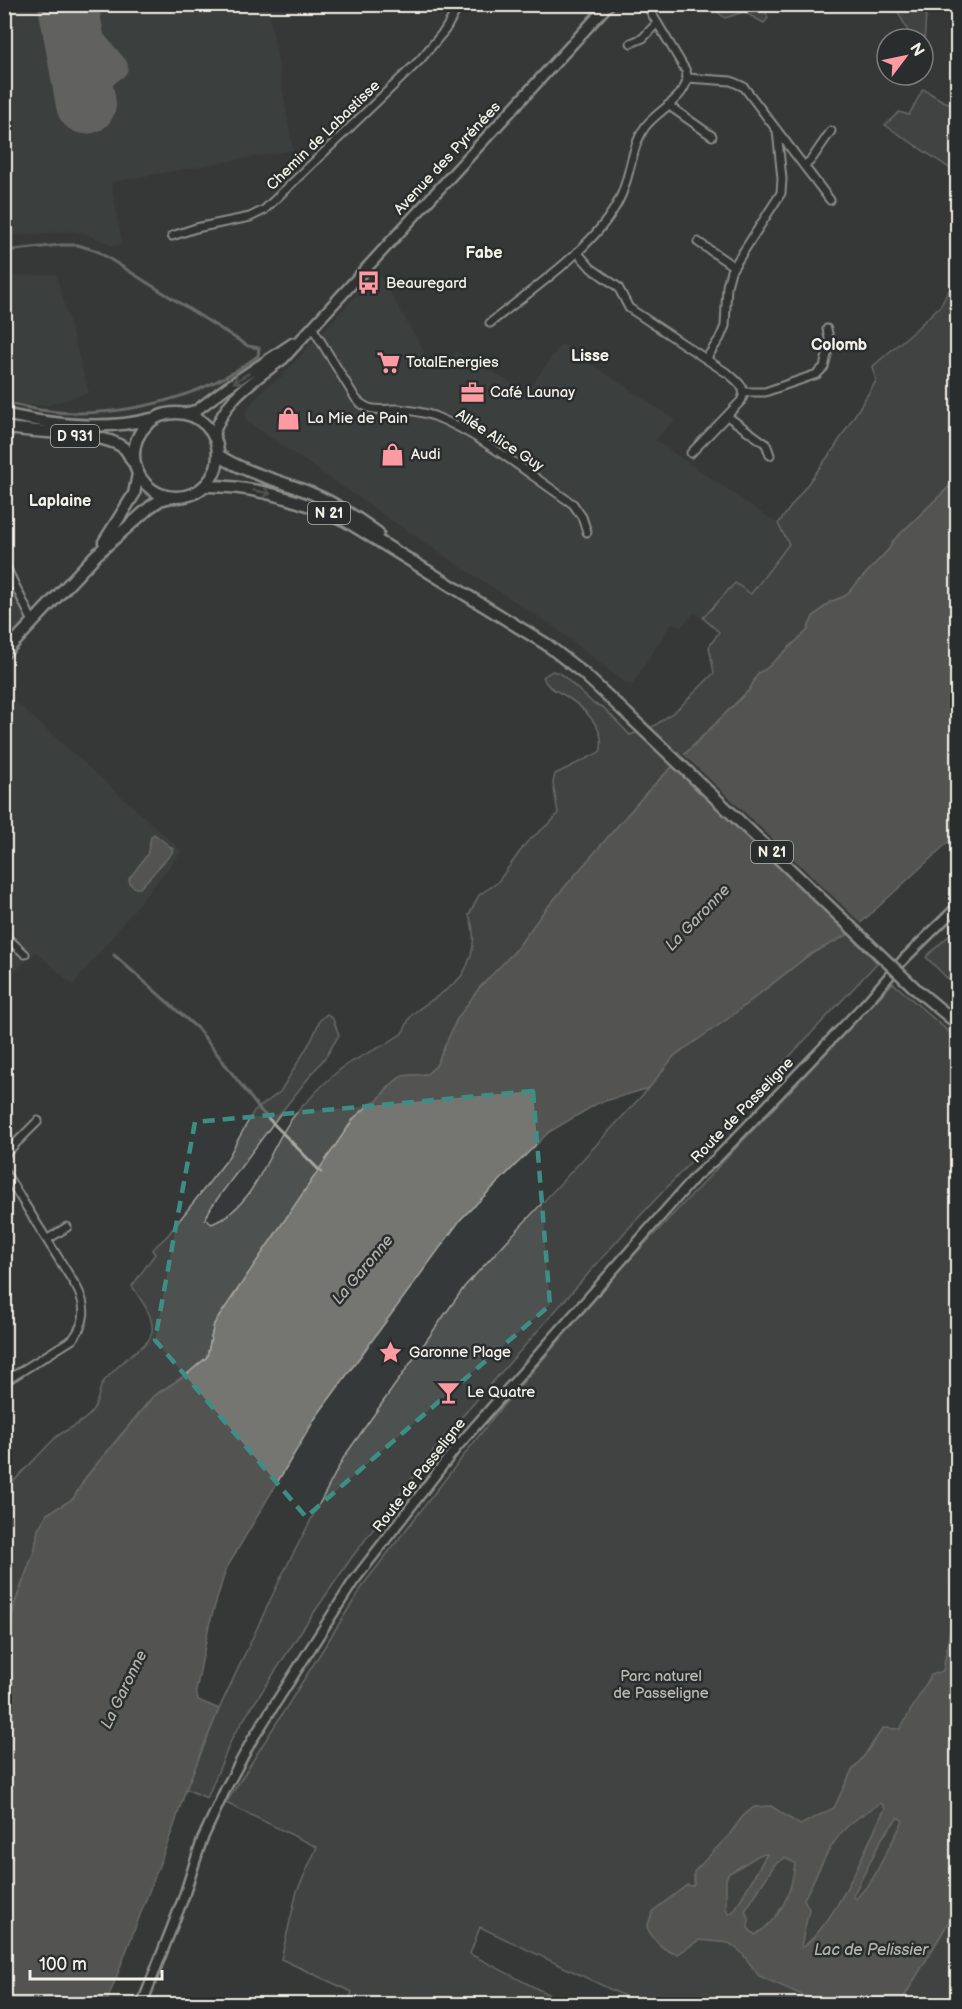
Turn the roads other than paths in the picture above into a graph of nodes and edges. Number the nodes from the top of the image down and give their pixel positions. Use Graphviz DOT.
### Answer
graph roads {
  1 [pos="460,4"];
  2 [pos="609,4"];
  3 [pos="646,4"];
  4 [pos="657,23"];
  5 [pos="631,43"];
  6 [pos="688,78"];
  7 [pos="668,105"];
  8 [pos="777,130"];
  9 [pos="831,131"];
  10 [pos="712,136"];
  11 [pos="804,166"];
  12 [pos="830,200"];
  13 [pos="172,236"];
  14 [pos="698,242"];
  15 [pos="577,252"];
  16 [pos="733,266"];
  17 [pos="490,323"];
  18 [pos="827,329"];
  19 [pos="309,330"];
  20 [pos="706,359"];
  21 [pos="744,392"];
  22 [pos="185,413"];
  23 [pos="4,414"];
  24 [pos="727,416"];
  25 [pos="154,418"];
  26 [pos="4,427"];
  27 [pos="213,436"];
  28 [pos="691,453"];
  29 [pos="218,455"];
  30 [pos="770,455"];
  31 [pos="136,470"];
  32 [pos="204,486"];
  33 [pos="172,497"];
  34 [pos="587,532"];
  35 [pos="96,555"];
  36 [pos="4,563"];
  37 [pos="33,622"];
  38 [pos="4,653"];
  39 [pos="629,712"];
  40 [pos="957,906"];
  41 [pos="4,936"];
  42 [pos="25,954"];
  43 [pos="919,989"];
  44 [pos="957,1018"];
  45 [pos="957,1024"];
  46 [pos="38,1121"];
  47 [pos="4,1155"];
  48 [pos="4,1170"];
  49 [pos="67,1227"];
  50 [pos="48,1239"];
  51 [pos="4,1382"];
  52 [pos="142,2004"];
  1 -- 13 [label="street, Chemin de Labastisse"];
  2 -- 19 [label="main road, Avenue des Pyrénées"];
  3 -- 4 [label="street"];
  4 -- 5 [label="street"];
  4 -- 6 [label="street"];
  6 -- 7 [label="street"];
  6 -- 8 [label="street"];
  7 -- 10 [label="street"];
  7 -- 15 [label="street"];
  8 -- 11 [label="street"];
  8 -- 16 [label="street"];
  9 -- 11 [label="street"];
  11 -- 12 [label="street"];
  14 -- 16 [label="street"];
  15 -- 17 [label="street"];
  15 -- 20 [label="street"];
  16 -- 20 [label="street"];
  18 -- 21 [label="street"];
  19 -- 22 [label="main road, Avenue des Pyrénées, one-way"];
  19 -- 27 [label="main road, Avenue des Pyrénées"];
  19 -- 34 [label="street, Allée Alice Guy"];
  20 -- 21 [label="street"];
  21 -- 24 [label="street"];
  22 -- 25 [label="main road"];
  22 -- 27 [label="main road"];
  23 -- 25 [label="main road, D 931"];
  24 -- 28 [label="street"];
  24 -- 30 [label="street"];
  25 -- 31 [label="main road"];
  26 -- 31 [label="main road, D 931"];
  27 -- 29 [label="main road"];
  29 -- 32 [label="main road"];
  29 -- 39 [label="main road, N 21"];
  31 -- 33 [label="main road"];
  31 -- 35 [label="main road"];
  32 -- 33 [label="main road"];
  32 -- 39 [label="main road, N 21, one-way"];
  33 -- 35 [label="main road"];
  35 -- 37 [label="main road"];
  36 -- 37 [label="street"];
  37 -- 38 [label="main road"];
  39 -- 43 [label="main road, N 21, bridge"];
  40 -- 52 [label="street, Route de Passeligne"];
  41 -- 42 [label="street"];
  43 -- 44 [label="main road, N 21"];
  43 -- 45 [label="main road, N 21"];
  46 -- 47 [label="street"];
  48 -- 50 [label="street"];
  49 -- 50 [label="street"];
  50 -- 51 [label="street"];
}
